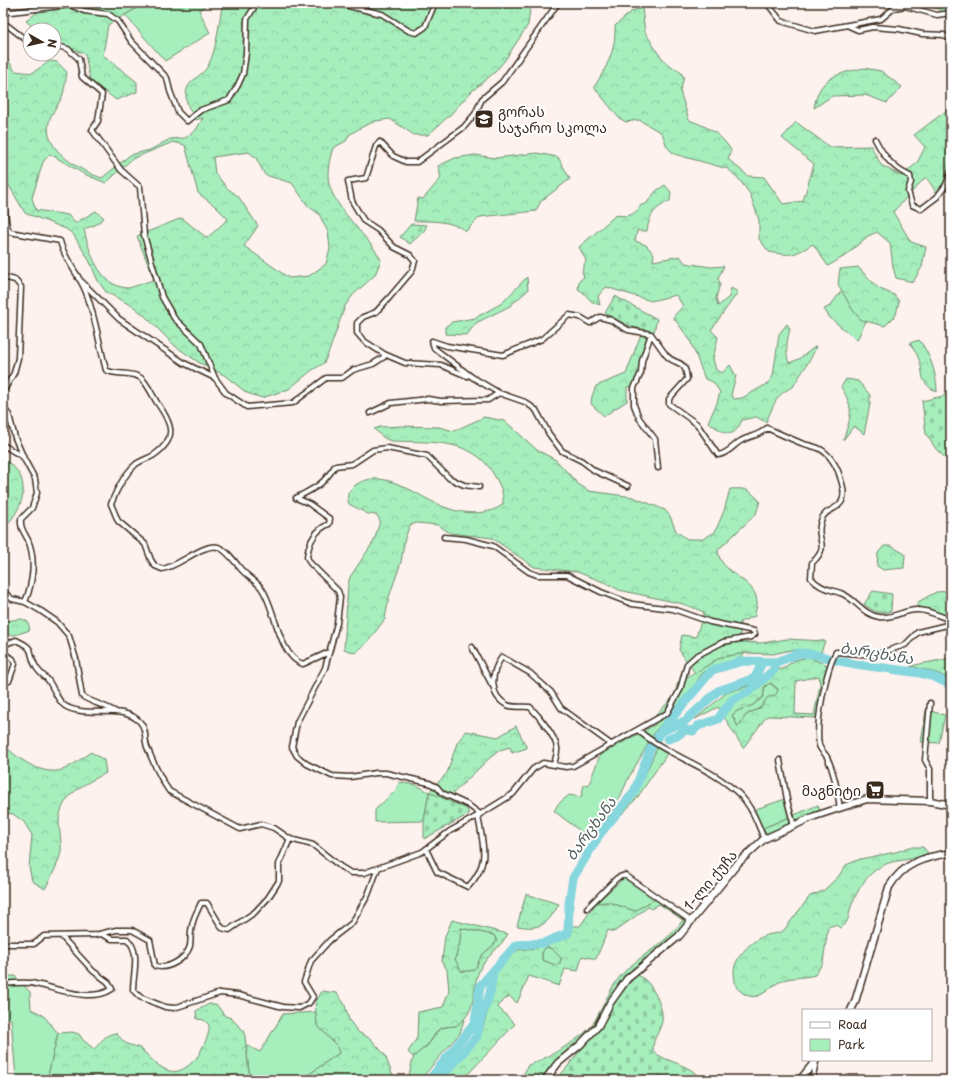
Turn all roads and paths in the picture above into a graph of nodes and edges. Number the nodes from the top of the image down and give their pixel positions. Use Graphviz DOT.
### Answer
graph roads {
  1 [pos="257,3"];
  2 [pos="336,3"];
  3 [pos="435,3"];
  4 [pos="558,3"];
  5 [pos="767,3"];
  6 [pos="3,8"];
  7 [pos="951,13"];
  8 [pos="3,22"];
  9 [pos="849,26"];
  10 [pos="22,37"];
  11 [pos="951,40"];
  12 [pos="62,48"];
  13 [pos="876,138"];
  14 [pos="951,171"];
  15 [pos="3,204"];
  16 [pos="3,277"];
  17 [pos="78,278"];
  18 [pos="651,334"];
  19 [pos="384,354"];
  20 [pos="472,377"];
  21 [pos="215,378"];
  22 [pos="3,392"];
  23 [pos="499,394"];
  24 [pos="3,407"];
  25 [pos="370,413"];
  26 [pos="3,445"];
  27 [pos="23,457"];
  28 [pos="658,468"];
  29 [pos="628,486"];
  30 [pos="479,487"];
  31 [pos="444,537"];
  32 [pos="3,591"];
  33 [pos="24,602"];
  34 [pos="951,620"];
  35 [pos="951,624"];
  36 [pos="3,645"];
  37 [pos="472,647"];
  38 [pos="329,652"];
  39 [pos="3,653"];
  40 [pos="3,682"];
  41 [pos="492,686"];
  42 [pos="930,703"];
  43 [pos="116,712"];
  44 [pos="639,731"];
  45 [pos="612,745"];
  46 [pos="780,760"];
  47 [pos="554,764"];
  48 [pos="930,800"];
  49 [pos="951,805"];
  50 [pos="840,808"];
  51 [pos="479,816"];
  52 [pos="794,826"];
  53 [pos="290,839"];
  54 [pos="764,839"];
  55 [pos="426,849"];
  56 [pos="951,852"];
  57 [pos="378,868"];
  58 [pos="587,908"];
  59 [pos="691,921"];
  60 [pos="102,934"];
  61 [pos="61,936"];
  62 [pos="3,944"];
  63 [pos="3,984"];
  64 [pos="852,1009"];
  65 [pos="815,1061"];
  66 [pos="816,1061"];
  67 [pos="546,1080"];
  68 [pos="800,1080"];
  69 [pos="812,1080"];
  1 -- 6 [label="street"];
  2 -- 3 [label="street"];
  4 -- 19 [label="street"];
  5 -- 9 [label="street"];
  7 -- 9 [label="street"];
  8 -- 10 [label="street"];
  9 -- 11 [label="street"];
  12 -- 21 [label="street"];
  13 -- 14 [label="street"];
  15 -- 17 [label="street"];
  16 -- 22 [label="street"];
  17 -- 21 [label="street"];
  17 -- 38 [label="street"];
  18 -- 20 [label="street"];
  18 -- 28 [label="street"];
  18 -- 34 [label="street"];
  19 -- 20 [label="street"];
  19 -- 21 [label="street"];
  20 -- 23 [label="street"];
  23 -- 25 [label="street"];
  23 -- 29 [label="street"];
  24 -- 27 [label="street"];
  26 -- 27 [label="street"];
  27 -- 33 [label="street"];
  30 -- 38 [label="street"];
  31 -- 44 [label="street"];
  32 -- 33 [label="street"];
  33 -- 43 [label="street"];
  35 -- 50 [label="street"];
  36 -- 43 [label="street"];
  37 -- 41 [label="street"];
  38 -- 51 [label="street"];
  39 -- 40 [label="street"];
  41 -- 45 [label="street"];
  41 -- 47 [label="street"];
  42 -- 48 [label="street"];
  43 -- 53 [label="street"];
  44 -- 45 [label="street"];
  44 -- 54 [label="street"];
  45 -- 47 [label="street"];
  46 -- 52 [label="street"];
  47 -- 51 [label="street"];
  48 -- 49 [label="street, 1-ლი ქუჩა"];
  48 -- 50 [label="street, 1-ლი ქუჩა"];
  50 -- 52 [label="street, 1-ლი ქუჩა"];
  51 -- 55 [label="street"];
  51 -- 55 [label="street"];
  52 -- 54 [label="street, 1-ლი ქუჩა"];
  53 -- 57 [label="street"];
  53 -- 60 [label="street"];
  54 -- 59 [label="street, 1-ლი ქუჩა"];
  55 -- 57 [label="street"];
  56 -- 64 [label="street"];
  57 -- 60 [label="street"];
  58 -- 59 [label="street"];
  59 -- 67 [label="street, 1-ლი ქუჩა"];
  60 -- 61 [label="street"];
  61 -- 62 [label="street"];
  61 -- 63 [label="street"];
  65 -- 68 [label="street"];
  66 -- 69 [label="street"];
}
